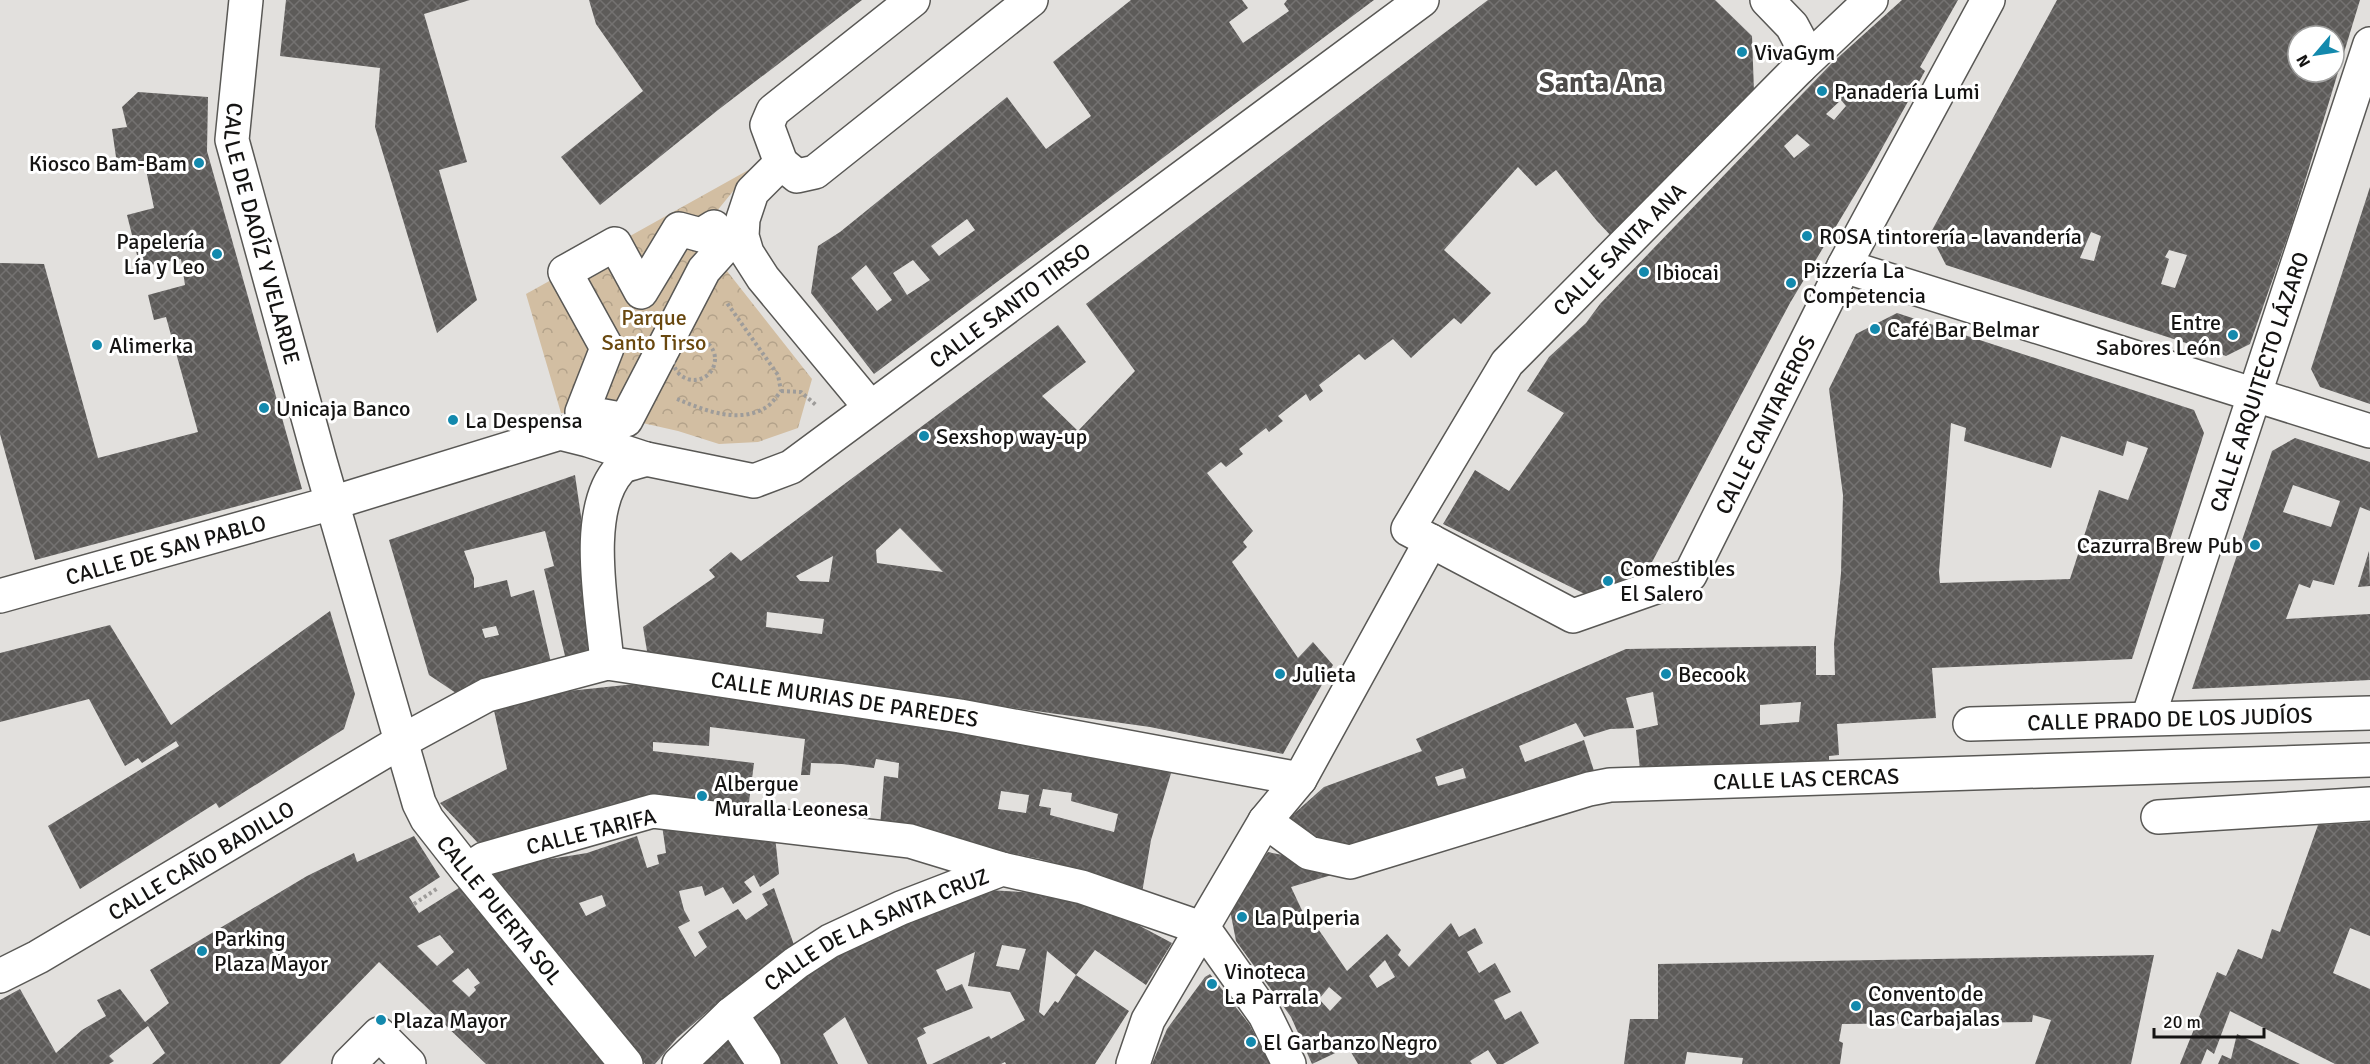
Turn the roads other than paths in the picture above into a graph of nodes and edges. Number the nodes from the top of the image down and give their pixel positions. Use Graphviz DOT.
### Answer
graph roads {
  1 [pos="246,0"];
  2 [pos="913,0"];
  3 [pos="1031,0"];
  4 [pos="1422,0"];
  5 [pos="1767,0"];
  6 [pos="1871,0"];
  7 [pos="1988,0"];
  8 [pos="2370,44"];
  9 [pos="1800,67"];
  10 [pos="781,163"];
  11 [pos="1845,266"];
  12 [pos="644,385"];
  13 [pos="2256,395"];
  14 [pos="870,407"];
  15 [pos="2370,431"];
  16 [pos="560,433"];
  17 [pos="646,459"];
  18 [pos="332,503"];
  19 [pos="1420,535"];
  20 [pos="0,596"];
  21 [pos="607,663"];
  22 [pos="2370,713"];
  23 [pos="2148,718"];
  24 [pos="1970,724"];
  25 [pos="402,741"];
  26 [pos="2370,760"];
  27 [pos="1300,779"];
  28 [pos="2370,804"];
  29 [pos="2158,817"];
  30 [pos="1265,821"];
  31 [pos="1002,869"];
  32 [pos="467,870"];
  33 [pos="1203,929"];
  34 [pos="0,976"];
  35 [pos="730,1014"];
  36 [pos="349,1064"];
  37 [pos="410,1064"];
  38 [pos="626,1064"];
  39 [pos="679,1064"];
  40 [pos="764,1064"];
  41 [pos="1133,1064"];
  42 [pos="1289,1064"];
  1 -- 18 [label="street, CALLE DE DAOÍZ Y VELARDE"];
  2 -- 10 [label="street"];
  3 -- 10 [label="street"];
  4 -- 14 [label="street, CALLE SANTO TIRSO"];
  5 -- 9 [label="street"];
  6 -- 9 [label="street, CALLE SANTA ANA"];
  7 -- 11 [label="street, CALLE CANTAREROS"];
  8 -- 13 [label="street, CALLE ARQUITECTO LÁZARO"];
  9 -- 19 [label="street, CALLE SANTA ANA"];
  10 -- 14 [label="street"];
  11 -- 13 [label="street"];
  11 -- 19 [label="street, CALLE CANTAREROS"];
  12 -- 12 [label="street"];
  13 -- 15 [label="street"];
  13 -- 23 [label="street, CALLE ARQUITECTO LÁZARO"];
  14 -- 17 [label="street, CALLE SANTO TIRSO"];
  16 -- 17 [label="street, CALLE SANTO TIRSO"];
  16 -- 18 [label="street, CALLE DE SAN PABLO"];
  17 -- 21 [label="street"];
  18 -- 20 [label="street, CALLE DE SAN PABLO"];
  18 -- 25 [label="street, CALLE DE DAOÍZ Y VELARDE"];
  19 -- 27 [label="street, CALLE SANTA ANA"];
  21 -- 25 [label="street, CALLE MURIAS DE PAREDES"];
  21 -- 27 [label="street, CALLE MURIAS DE PAREDES"];
  22 -- 23 [label="street, CALLE PRADO DE LOS JUDÍOS"];
  23 -- 24 [label="street, CALLE PRADO DE LOS JUDÍOS"];
  25 -- 32 [label="street, CALLE PUERTA SOL"];
  25 -- 34 [label="street, CALLE CAÑO BADILLO"];
  26 -- 30 [label="street, CALLE LAS CERCAS"];
  27 -- 30 [label="street, CALLE SANTA ANA"];
  28 -- 29 [label="street"];
  30 -- 33 [label="street, CALLE SANTA ANA"];
  31 -- 32 [label="street, CALLE TARIFA"];
  31 -- 33 [label="street, CALLE DE LA SANTA CRUZ"];
  31 -- 35 [label="street, CALLE DE LA SANTA CRUZ"];
  32 -- 38 [label="street, CALLE PUERTA SOL"];
  33 -- 41 [label="street, CALLE SANTA ANA"];
  33 -- 42 [label="street"];
  35 -- 39 [label="street, CALLE DE LA SANTA CRUZ"];
  35 -- 40 [label="street"];
  36 -- 37 [label="street"];
}
